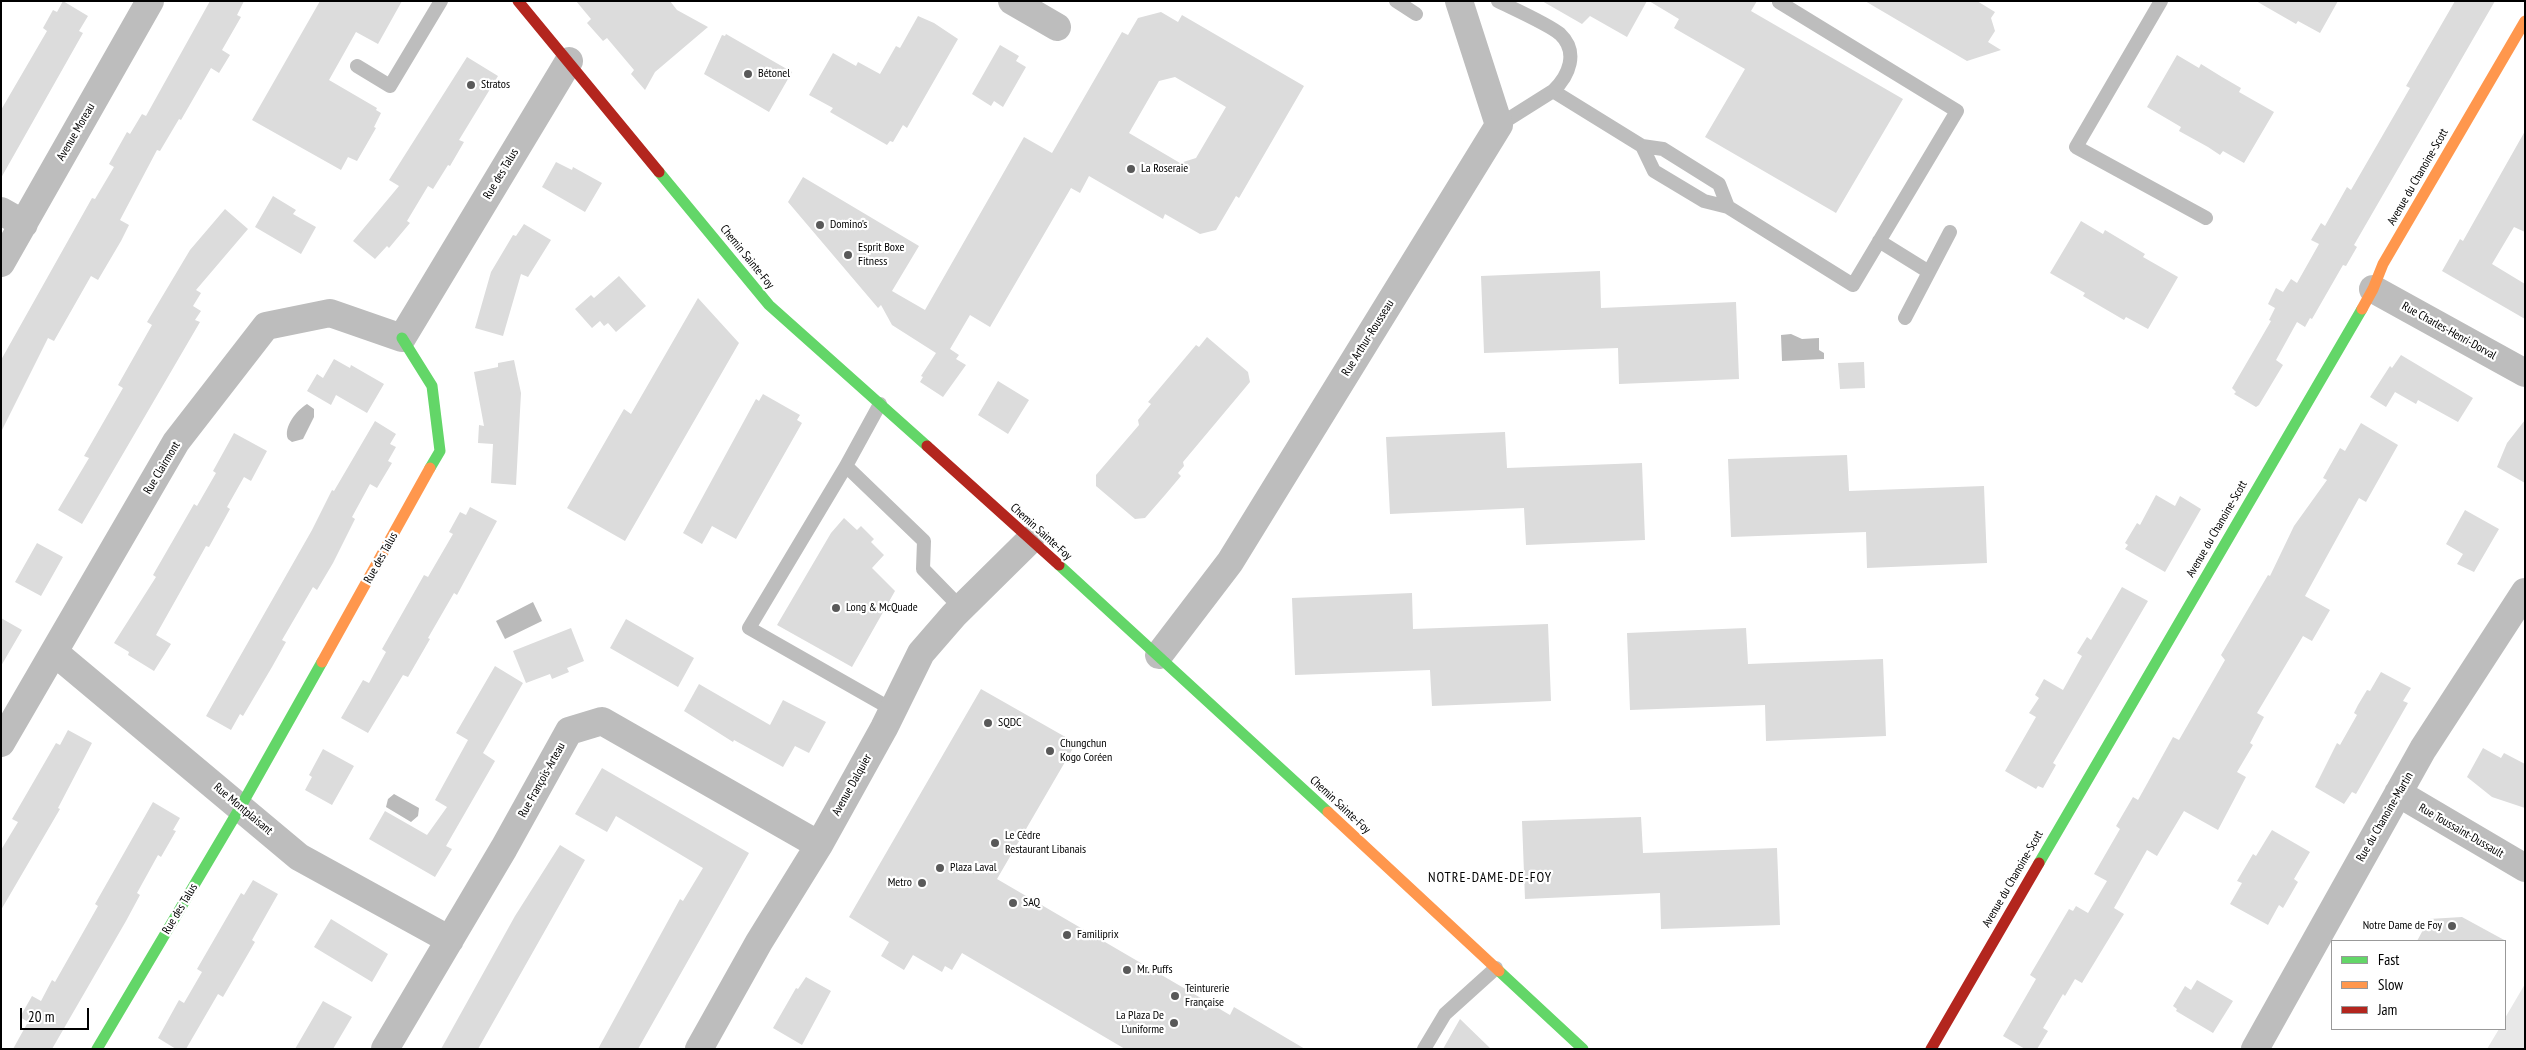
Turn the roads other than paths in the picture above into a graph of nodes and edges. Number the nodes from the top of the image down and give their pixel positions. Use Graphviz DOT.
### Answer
graph roads {
  1 [pos="150,1"];
  2 [pos="441,1"];
  3 [pos="518,1"];
  4 [pos="1012,1"];
  5 [pos="1396,1"];
  6 [pos="1459,1"];
  7 [pos="1498,1"];
  8 [pos="2161,1"];
  9 [pos="1779,2"];
  10 [pos="1416,14"];
  11 [pos="2525,21"];
  12 [pos="1057,27"];
  13 [pos="569,61"];
  14 [pos="356,66"];
  15 [pos="1553,92"];
  16 [pos="1499,125"];
  17 [pos="1642,146"];
  18 [pos="1728,207"];
  19 [pos="12,217"];
  20 [pos="2206,218"];
  21 [pos="1950,232"];
  22 [pos="1879,241"];
  23 [pos="1,263"];
  24 [pos="1930,272"];
  25 [pos="2372,288"];
  26 [pos="1905,318"];
  27 [pos="402,338"];
  28 [pos="2525,373"];
  29 [pos="880,404"];
  30 [pos="846,466"];
  31 [pos="1030,540"];
  32 [pos="2525,592"];
  33 [pos="961,608"];
  34 [pos="54,652"];
  35 [pos="1159,655"];
  36 [pos="893,710"];
  37 [pos="1,743"];
  38 [pos="2398,793"];
  39 [pos="241,806"];
  40 [pos="819,845"];
  41 [pos="2525,868"];
  42 [pos="450,940"];
  43 [pos="1496,968"];
  44 [pos="706,1046"];
  45 [pos="97,1049"];
  46 [pos="385,1049"];
  47 [pos="1424,1049"];
  48 [pos="1583,1049"];
  49 [pos="1930,1049"];
  50 [pos="2255,1049"];
  1 -- 19 [label="street, Avenue Moreau"];
  2 -- 14 [label="lane"];
  3 -- 13 [label="street, Chemin Sainte-Foy"];
  4 -- 12 [label="street"];
  5 -- 10 [label="lane"];
  6 -- 16 [label="street"];
  7 -- 15 [label="lane"];
  8 -- 20 [label="lane"];
  9 -- 22 [label="lane"];
  11 -- 25 [label="street, Avenue du Chanoine-Scott"];
  13 -- 27 [label="street, Rue des Talus"];
  13 -- 29 [label="street, Chemin Sainte-Foy"];
  15 -- 16 [label="lane"];
  15 -- 17 [label="lane"];
  16 -- 35 [label="street, Rue Arthur-Rousseau"];
  17 -- 18 [label="lane"];
  17 -- 18 [label="lane"];
  18 -- 22 [label="lane"];
  19 -- 23 [label="street, Avenue Moreau"];
  21 -- 24 [label="lane"];
  22 -- 24 [label="lane"];
  24 -- 26 [label="lane"];
  25 -- 28 [label="street, Rue Charles-Henri-Dorval"];
  25 -- 49 [label="street, Avenue du Chanoine-Scott"];
  27 -- 34 [label="street, Rue Clairmont"];
  27 -- 39 [label="street, Rue des Talus"];
  29 -- 30 [label="lane"];
  29 -- 31 [label="street, Chemin Sainte-Foy"];
  30 -- 33 [label="lane"];
  30 -- 36 [label="lane"];
  31 -- 33 [label="street, Avenue Dalquier"];
  31 -- 35 [label="street, Chemin Sainte-Foy"];
  32 -- 38 [label="street, Rue du Chanoine-Martin"];
  33 -- 36 [label="street, Avenue Dalquier"];
  34 -- 37 [label="street, Rue Clairmont"];
  34 -- 39 [label="street, Rue Montplaisant"];
  35 -- 43 [label="street, Chemin Sainte-Foy"];
  36 -- 40 [label="street, Avenue Dalquier"];
  38 -- 41 [label="street, Rue Toussaint-Dussault"];
  38 -- 50 [label="street, Rue du Chanoine-Martin"];
  39 -- 42 [label="street, Rue Montplaisant"];
  39 -- 45 [label="street, Rue des Talus"];
  40 -- 42 [label="street, Rue François-Arteau"];
  40 -- 44 [label="street, Avenue Dalquier"];
  42 -- 46 [label="street, Rue François-Arteau"];
  43 -- 47 [label="lane"];
  43 -- 48 [label="street, Chemin Sainte-Foy"];
}
